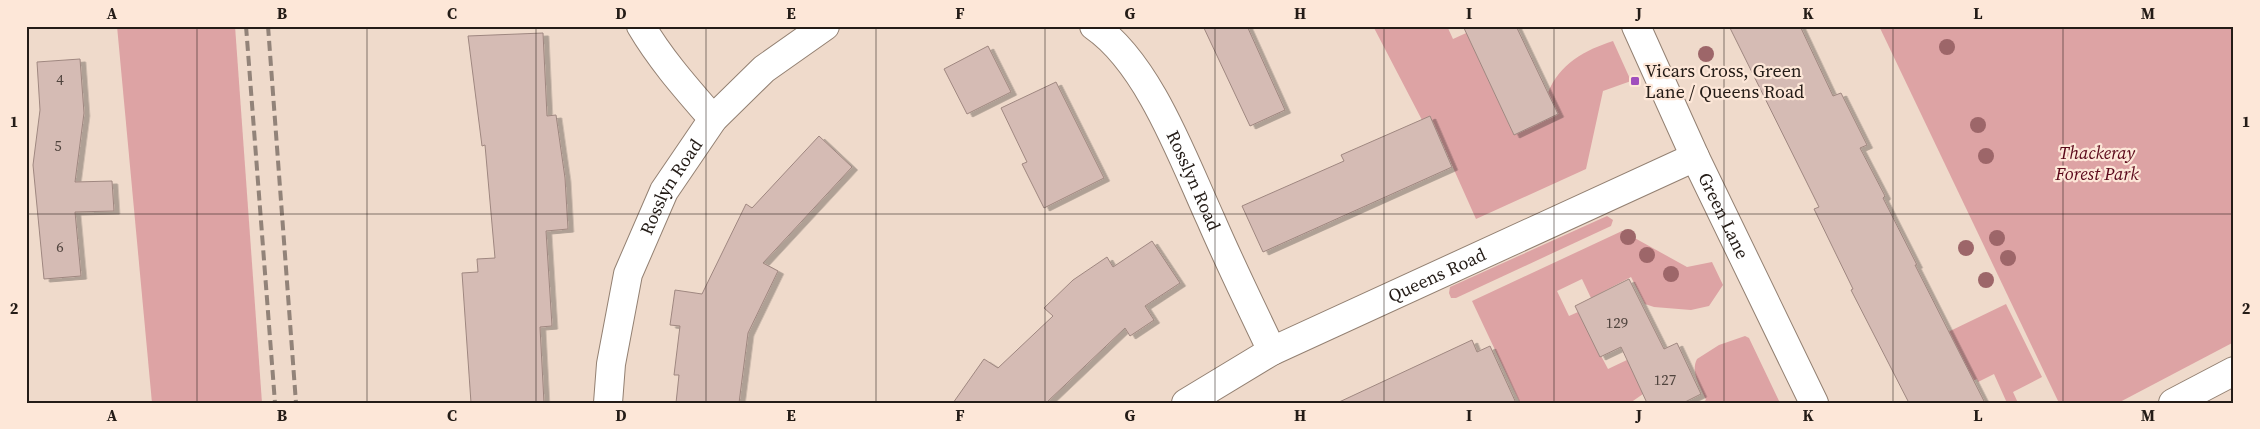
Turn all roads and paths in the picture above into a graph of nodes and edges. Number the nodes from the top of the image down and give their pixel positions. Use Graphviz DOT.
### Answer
graph roads {
  1 [pos="640,26"];
  2 [pos="825,26"];
  3 [pos="1094,26"];
  4 [pos="1636,26"];
  5 [pos="713,119"];
  6 [pos="1695,157"];
  7 [pos="1272,351"];
  8 [pos="2234,371"];
  9 [pos="608,403"];
  10 [pos="1186,403"];
  11 [pos="1814,403"];
  12 [pos="2173,403"];
  1 -- 5 [label="street"];
  2 -- 5 [label="street, Rosslyn Road"];
  3 -- 7 [label="street, Rosslyn Road"];
  4 -- 6 [label="street, Green Lane"];
  5 -- 9 [label="street, Rosslyn Road"];
  6 -- 7 [label="street, Queens Road"];
  6 -- 11 [label="street, Green Lane"];
  7 -- 10 [label="street, Queens Road"];
  8 -- 12 [label="street"];
}
